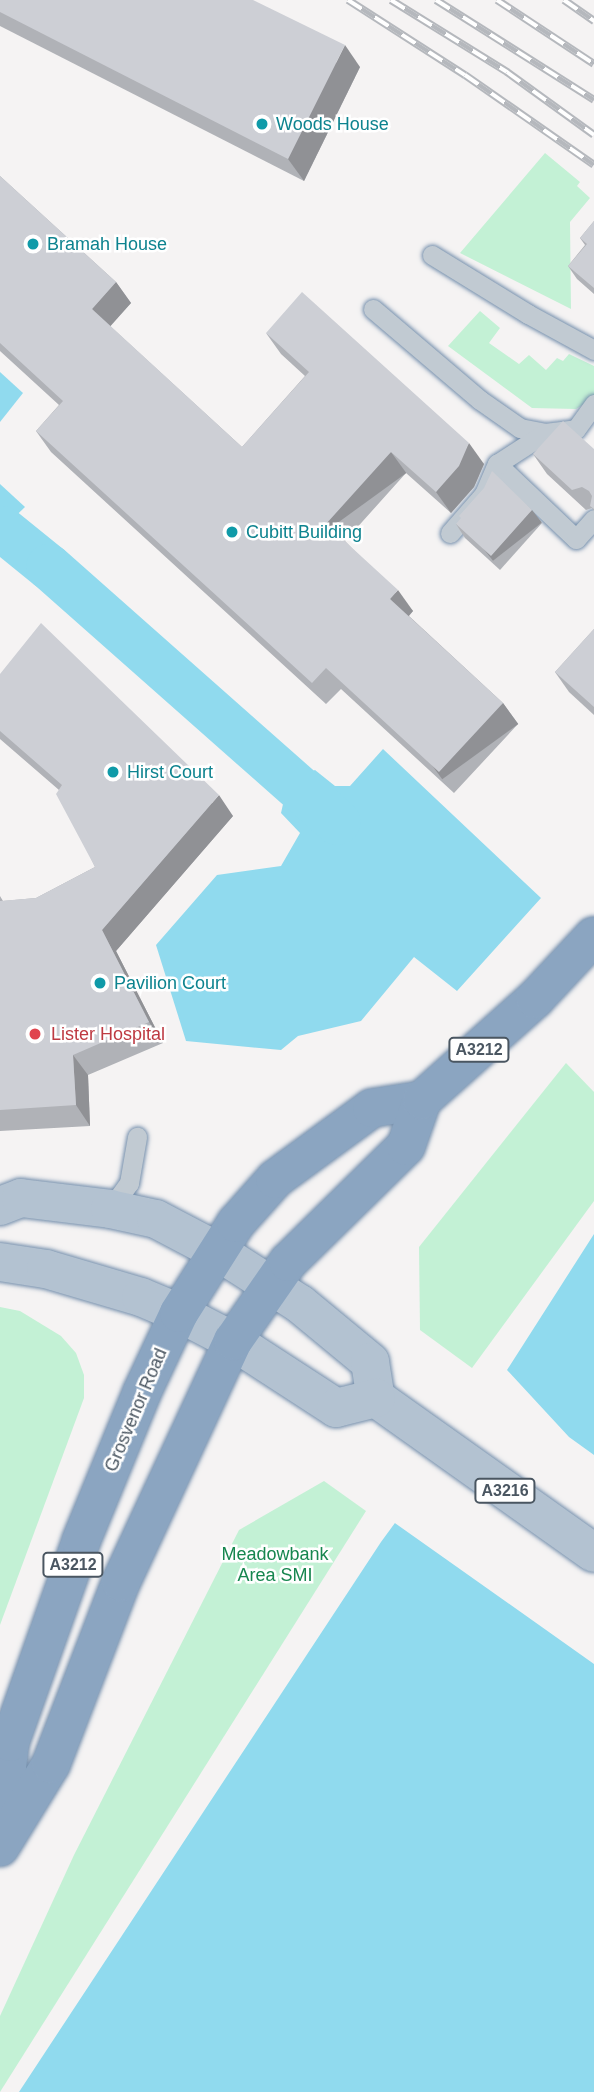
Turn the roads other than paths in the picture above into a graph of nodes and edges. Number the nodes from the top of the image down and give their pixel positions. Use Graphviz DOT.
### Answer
graph roads {
  1 [pos="432,255"];
  2 [pos="373,309"];
  3 [pos="594,350"];
  4 [pos="593,405"];
  5 [pos="545,433"];
  6 [pos="498,464"];
  7 [pos="594,519"];
  8 [pos="450,533"];
  9 [pos="594,936"];
  10 [pos="422,1100"];
  11 [pos="137,1137"];
  12 [pos="0,1206"];
  13 [pos="110,1209"];
  14 [pos="218,1251"];
  15 [pos="0,1262"];
  16 [pos="272,1284"];
  17 [pos="179,1312"];
  18 [pos="233,1341"];
  19 [pos="376,1398"];
  20 [pos="594,1553"];
  21 [pos="0,1828"];
  22 [pos="0,1846"];
  1 -- 3 [label="lane"];
  2 -- 5 [label="lane"];
  4 -- 5 [label="lane"];
  5 -- 6 [label="lane"];
  6 -- 7 [label="lane"];
  6 -- 8 [label="lane"];
  9 -- 10 [label="highway, A3212"];
  10 -- 14 [label="highway, Grosvenor Road / A3212"];
  10 -- 16 [label="highway, A3212"];
  11 -- 13 [label="lane"];
  12 -- 13 [label="main road"];
  13 -- 14 [label="main road"];
  14 -- 16 [label="main road"];
  14 -- 17 [label="highway, Grosvenor Road / A3212"];
  15 -- 17 [label="main road"];
  16 -- 18 [label="highway, A3212"];
  16 -- 19 [label="main road"];
  17 -- 18 [label="main road"];
  17 -- 21 [label="highway, Grosvenor Road / A3212"];
  18 -- 19 [label="main road"];
  18 -- 22 [label="highway, A3212"];
  19 -- 20 [label="main road, A3216"];
}
